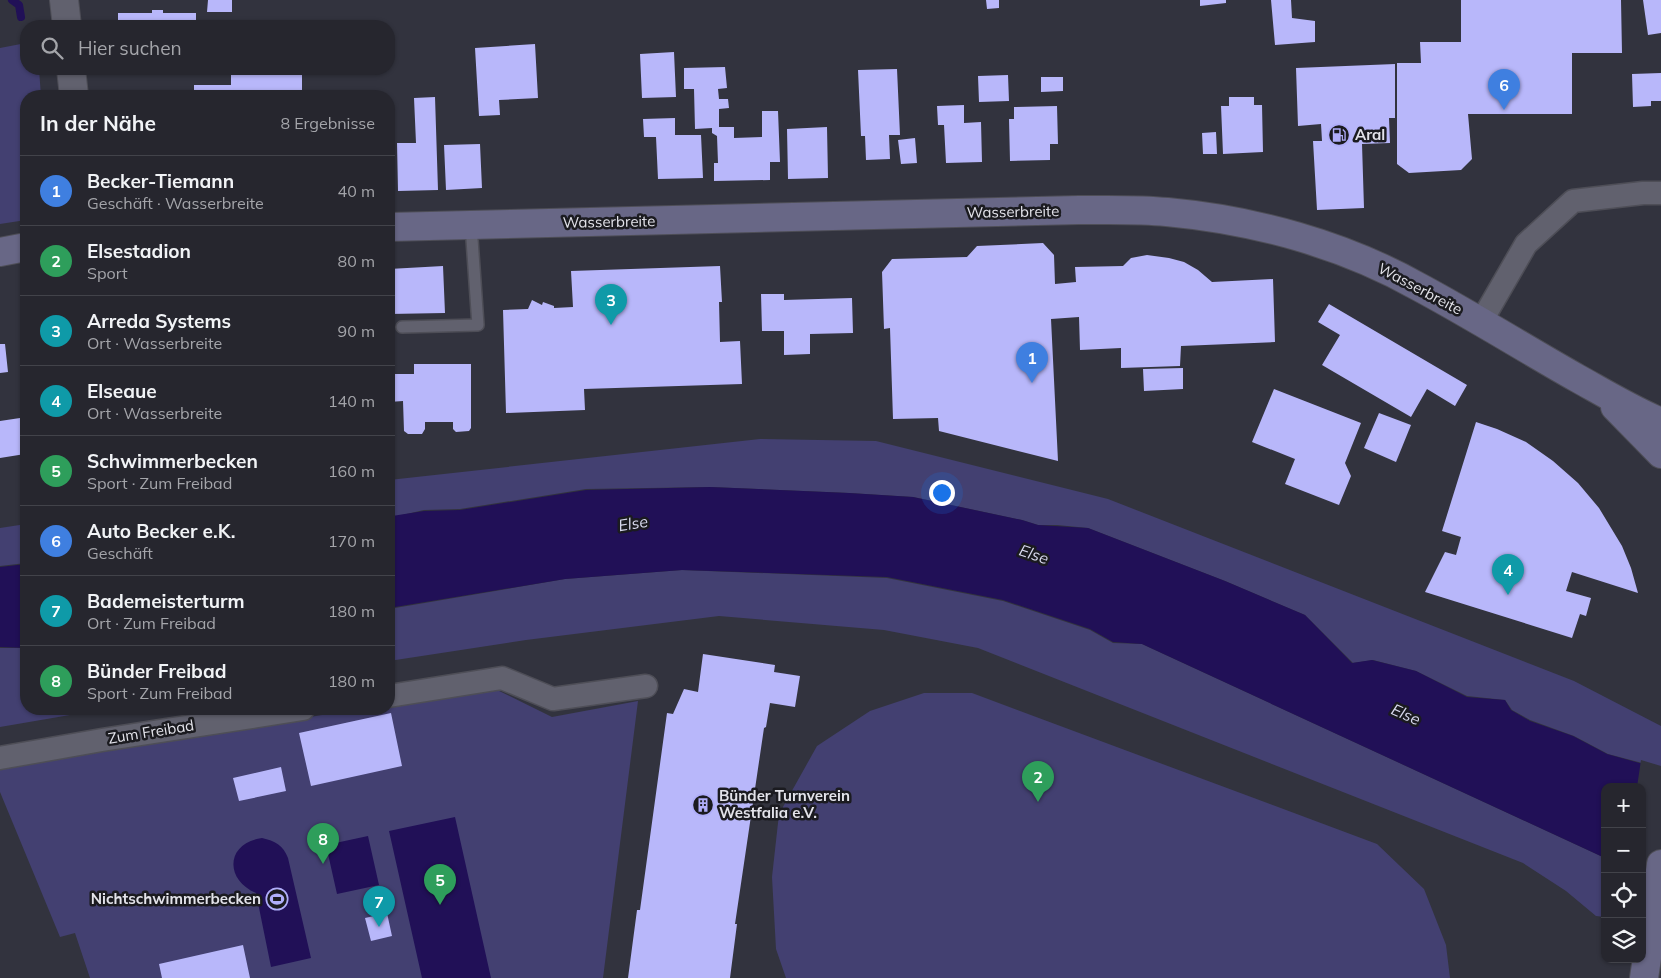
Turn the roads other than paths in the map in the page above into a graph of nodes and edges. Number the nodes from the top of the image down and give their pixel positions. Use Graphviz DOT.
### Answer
graph roads {
  1 [pos="64,0"];
  2 [pos="66,20"];
  3 [pos="72,75"];
  4 [pos="73,90"];
  5 [pos="1661,193"];
  6 [pos="471,225"];
  7 [pos="395,227"];
  8 [pos="20,249"];
  9 [pos="0,252"];
  10 [pos="1481,322"];
  11 [pos="402,328"];
  12 [pos="1598,390"];
  13 [pos="1661,422"];
  14 [pos="1661,454"];
  15 [pos="646,686"];
  16 [pos="395,695"];
  17 [pos="264,715"];
  18 [pos="0,758"];
  19 [pos="1661,864"];
  20 [pos="1644,978"];
  1 -- 2 [label="street"];
  3 -- 4 [label="street"];
  5 -- 10 [label="street"];
  6 -- 7 [label="main road, Wasserbreite"];
  6 -- 10 [label="main road, Wasserbreite"];
  6 -- 11 [label="lane"];
  8 -- 9 [label="main road"];
  10 -- 12 [label="main road, Wasserbreite"];
  12 -- 13 [label="main road, Wasserbreite"];
  12 -- 14 [label="main road, Wasserbreite"];
  15 -- 16 [label="street"];
  17 -- 18 [label="street, Zum Freibad"];
  19 -- 20 [label="main road"];
}
